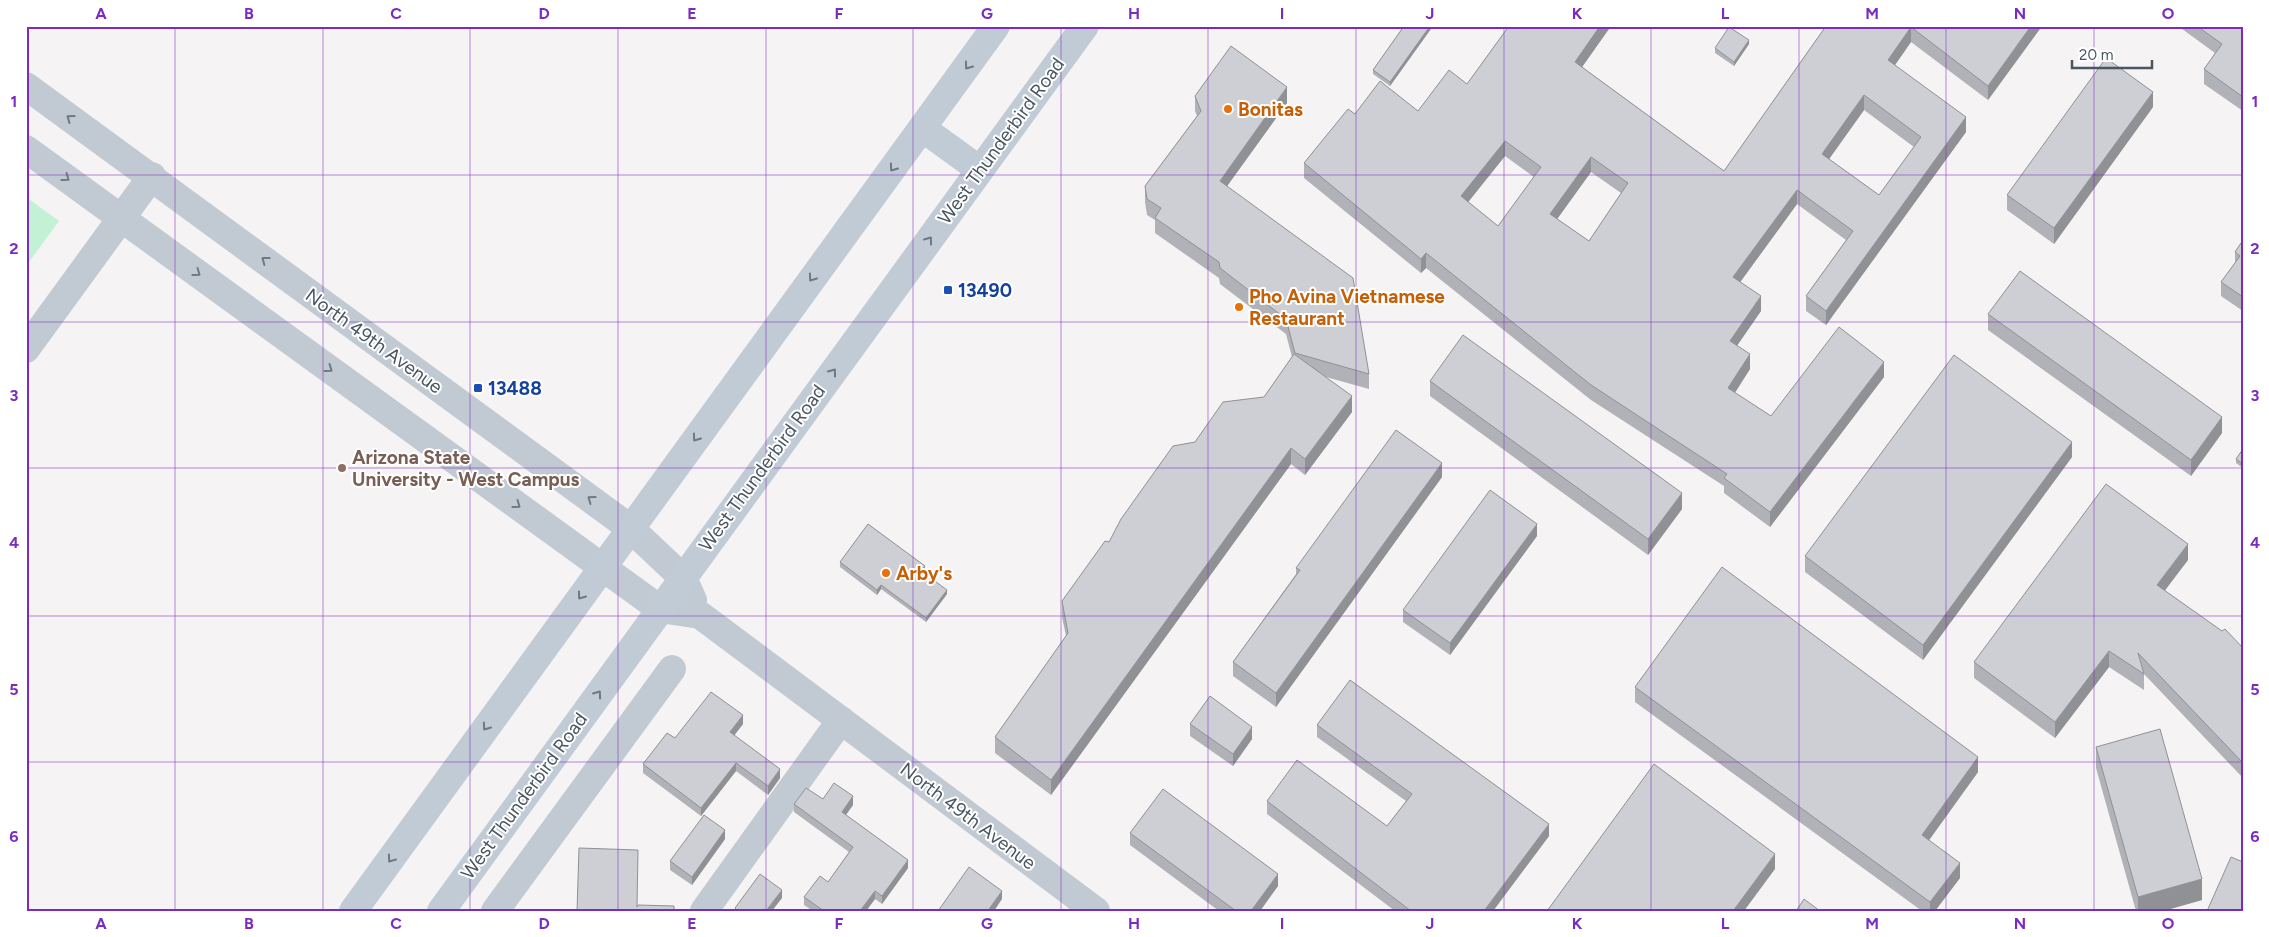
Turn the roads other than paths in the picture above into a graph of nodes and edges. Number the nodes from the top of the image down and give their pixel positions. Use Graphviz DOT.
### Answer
graph roads {
  1 [pos="996,26"];
  2 [pos="1085,26"];
  3 [pos="26,86"];
  4 [pos="922,128"];
  5 [pos="26,149"];
  6 [pos="980,170"];
  7 [pos="152,176"];
  8 [pos="121,218"];
  9 [pos="26,349"];
  10 [pos="630,528"];
  11 [pos="602,567"];
  12 [pos="683,578"];
  13 [pos="660,609"];
  14 [pos="700,615"];
  15 [pos="672,669"];
  16 [pos="841,720"];
  17 [pos="354,911"];
  18 [pos="441,911"];
  19 [pos="495,911"];
  20 [pos="704,911"];
  21 [pos="1096,911"];
  1 -- 4 [label="main road, one-way"];
  2 -- 6 [label="main road, West Thunderbird Road"];
  7 -- 3 [label="street, North 49th Avenue, one-way"];
  4 -- 6 [label="main road"];
  4 -- 10 [label="main road, one-way"];
  5 -- 8 [label="street, North 49th Avenue, one-way"];
  12 -- 6 [label="main road, West Thunderbird Road, one-way"];
  7 -- 8 [label="street"];
  10 -- 7 [label="street, North 49th Avenue, one-way"];
  8 -- 9 [label="street"];
  8 -- 11 [label="street, North 49th Avenue, one-way"];
  10 -- 11 [label="main road"];
  10 -- 12 [label="street, North 49th Avenue"];
  11 -- 13 [label="street, North 49th Avenue"];
  11 -- 17 [label="main road, one-way"];
  12 -- 13 [label="main road, West Thunderbird Road"];
  12 -- 14 [label="street, North 49th Avenue"];
  13 -- 14 [label="street, North 49th Avenue"];
  18 -- 13 [label="main road, West Thunderbird Road, one-way"];
  14 -- 16 [label="street, North 49th Avenue"];
  15 -- 19 [label="street"];
  16 -- 20 [label="street"];
  16 -- 21 [label="street, North 49th Avenue"];
}
